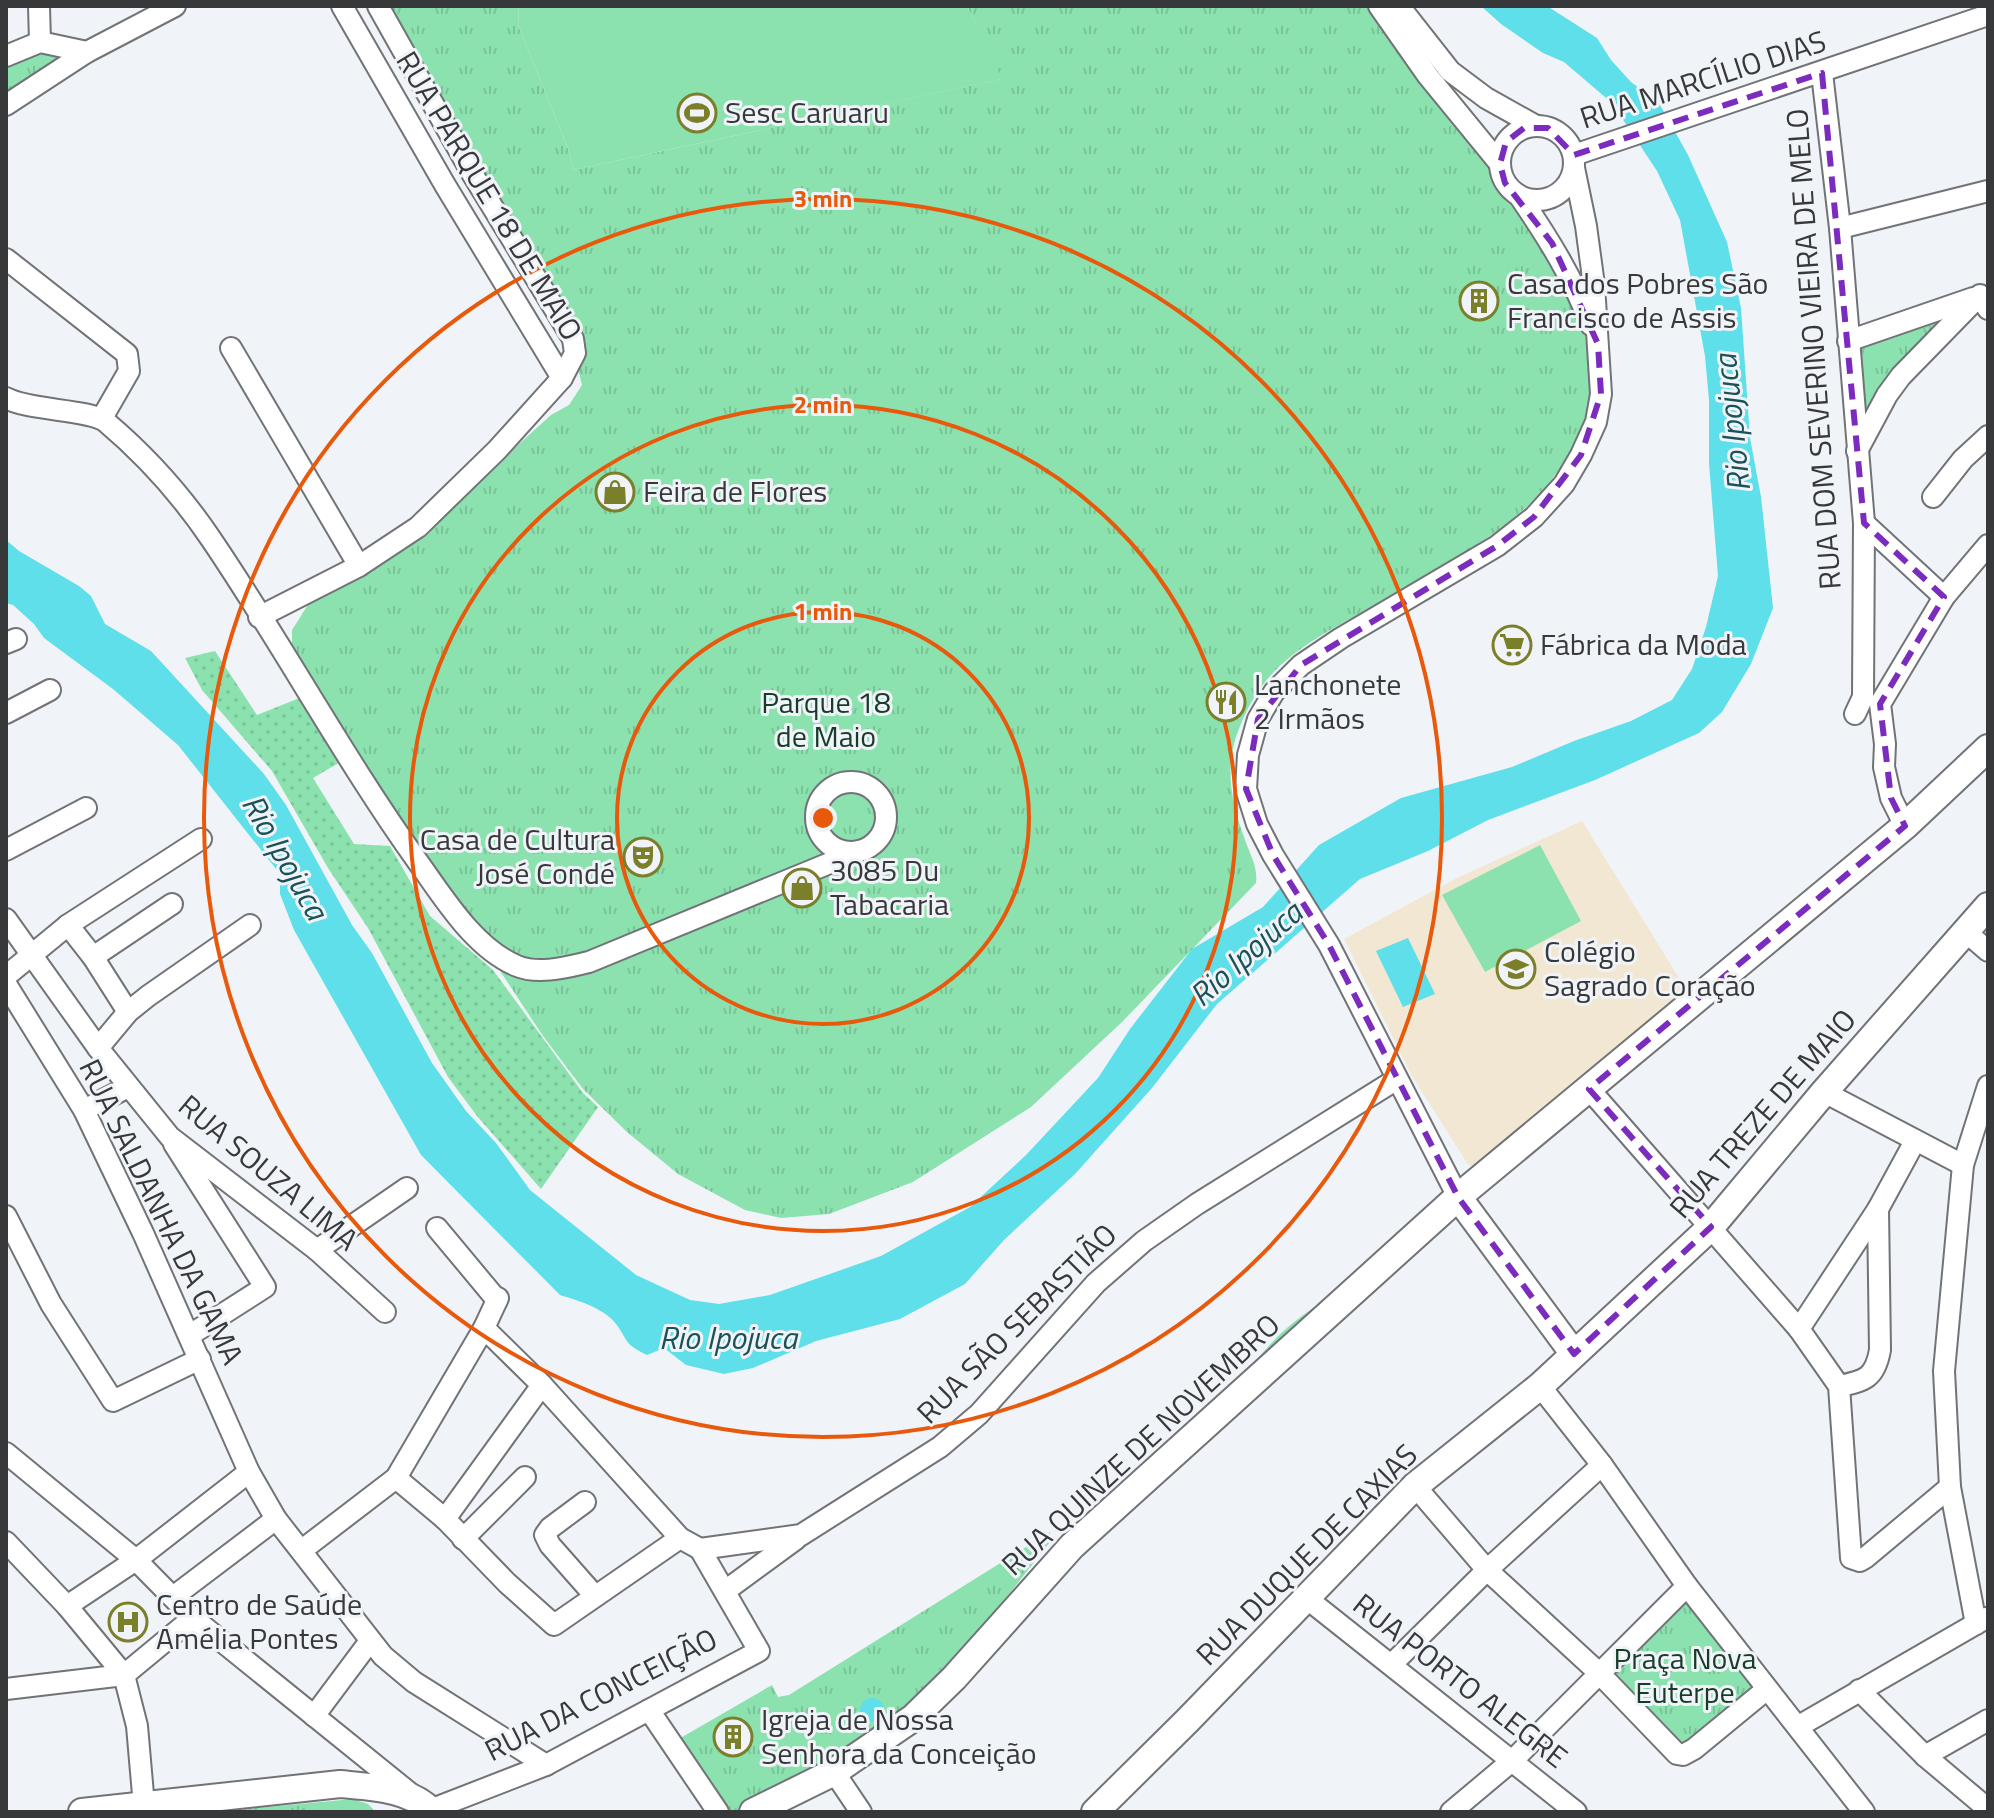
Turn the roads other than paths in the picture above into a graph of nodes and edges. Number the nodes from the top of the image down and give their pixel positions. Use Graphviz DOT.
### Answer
graph roads {
  1 [pos="39,6"];
  2 [pos="175,6"];
  3 [pos="342,6"];
  4 [pos="378,6"];
  5 [pos="1379,6"];
  6 [pos="1399,6"];
  7 [pos="1988,15"];
  8 [pos="40,42"];
  9 [pos="87,52"];
  10 [pos="6,56"];
  11 [pos="1822,73"];
  12 [pos="6,105"];
  13 [pos="1536,126"];
  14 [pos="1574,162"];
  15 [pos="1500,164"];
  16 [pos="1988,191"];
  17 [pos="1520,197"];
  18 [pos="1840,228"];
  19 [pos="12,263"];
  20 [pos="6,287"];
  21 [pos="1985,299"];
  22 [pos="1848,341"];
  23 [pos="1598,344"];
  24 [pos="231,348"];
  25 [pos="562,378"];
  26 [pos="6,398"];
  27 [pos="102,418"];
  28 [pos="1988,436"];
  29 [pos="1857,451"];
  30 [pos="1933,497"];
  31 [pos="1864,523"];
  32 [pos="1988,545"];
  33 [pos="359,566"];
  34 [pos="1944,597"];
  35 [pos="259,617"];
  36 [pos="50,690"];
  37 [pos="6,713"];
  38 [pos="1855,714"];
  39 [pos="1988,748"];
  40 [pos="86,808"];
  41 [pos="1905,826"];
  42 [pos="201,839"];
  43 [pos="6,850"];
  44 [pos="859,851"];
  45 [pos="172,904"];
  46 [pos="1988,906"];
  47 [pos="6,919"];
  48 [pos="68,925"];
  49 [pos="250,925"];
  50 [pos="1966,932"];
  51 [pos="1988,951"];
  52 [pos="30,954"];
  53 [pos="93,957"];
  54 [pos="6,976"];
  55 [pos="6,984"];
  56 [pos="128,1012"];
  57 [pos="98,1048"];
  58 [pos="1397,1079"];
  59 [pos="1988,1086"];
  60 [pos="128,1087"];
  61 [pos="1589,1089"];
  62 [pos="1824,1092"];
  63 [pos="84,1110"];
  64 [pos="170,1137"];
  65 [pos="1915,1141"];
  66 [pos="1963,1165"];
  67 [pos="407,1188"];
  68 [pos="1458,1197"];
  69 [pos="1878,1209"];
  70 [pos="6,1216"];
  71 [pos="1711,1227"];
  72 [pos="437,1228"];
  73 [pos="317,1250"];
  74 [pos="385,1312"];
  75 [pos="484,1328"];
  76 [pos="1799,1329"];
  77 [pos="190,1335"];
  78 [pos="1574,1354"];
  79 [pos="200,1359"];
  80 [pos="542,1385"];
  81 [pos="1540,1386"];
  82 [pos="1839,1386"];
  83 [pos="6,1453"];
  84 [pos="1602,1465"];
  85 [pos="249,1472"];
  86 [pos="525,1477"];
  87 [pos="396,1478"];
  88 [pos="1415,1486"];
  89 [pos="1950,1487"];
  90 [pos="585,1502"];
  91 [pos="276,1519"];
  92 [pos="445,1519"];
  93 [pos="801,1535"];
  94 [pos="680,1538"];
  95 [pos="463,1539"];
  96 [pos="6,1542"];
  97 [pos="700,1549"];
  98 [pos="302,1550"];
  99 [pos="136,1560"];
  100 [pos="1487,1570"];
  101 [pos="1687,1586"];
  102 [pos="725,1591"];
  103 [pos="595,1596"];
  104 [pos="173,1597"];
  105 [pos="1305,1597"];
  106 [pos="67,1606"];
  107 [pos="193,1618"];
  108 [pos="1984,1621"];
  109 [pos="370,1641"];
  110 [pos="1392,1664"];
  111 [pos="1599,1673"];
  112 [pos="124,1675"];
  113 [pos="6,1689"];
  114 [pos="1767,1689"];
  115 [pos="1859,1690"];
  116 [pos="649,1710"];
  117 [pos="314,1716"];
  118 [pos="1988,1720"];
  119 [pos="1799,1726"];
  120 [pos="1925,1756"];
  121 [pos="1513,1760"];
  122 [pos="546,1765"];
  123 [pos="834,1772"];
  124 [pos="144,1806"];
  125 [pos="428,1809"];
  126 [pos="1988,1809"];
  127 [pos="82,1812"];
  128 [pos="718,1812"];
  129 [pos="753,1812"];
  130 [pos="861,1812"];
  131 [pos="1095,1812"];
  132 [pos="1451,1812"];
  133 [pos="1576,1812"];
  134 [pos="1864,1812"];
  1 -- 8 [label="street"];
  2 -- 9 [label="street"];
  3 -- 25 [label="street, RUA PARQUE 18 DE MAIO"];
  4 -- 25 [label="street, RUA PARQUE 18 DE MAIO"];
  5 -- 15 [label="street"];
  6 -- 13 [label="street"];
  7 -- 11 [label="street, RUA MARCÍLIO DIAS"];
  8 -- 9 [label="street"];
  8 -- 10 [label="street"];
  9 -- 12 [label="street"];
  11 -- 14 [label="street, RUA MARCÍLIO DIAS"];
  11 -- 18 [label="street, RUA DOM SEVERINO VIEIRA DE MELO"];
  13 -- 14 [label="street"];
  13 -- 15 [label="street"];
  14 -- 17 [label="street"];
  14 -- 23 [label="street"];
  15 -- 17 [label="street"];
  16 -- 18 [label="street"];
  17 -- 23 [label="street"];
  18 -- 22 [label="street, RUA DOM SEVERINO VIEIRA DE MELO"];
  19 -- 20 [label="street"];
  19 -- 27 [label="street"];
  21 -- 22 [label="street"];
  21 -- 29 [label="street"];
  22 -- 29 [label="street, RUA DOM SEVERINO VIEIRA DE MELO"];
  23 -- 58 [label="street"];
  24 -- 33 [label="street"];
  25 -- 33 [label="street"];
  26 -- 27 [label="street"];
  27 -- 35 [label="street"];
  28 -- 30 [label="street"];
  29 -- 31 [label="street, RUA DOM SEVERINO VIEIRA DE MELO"];
  31 -- 34 [label="street"];
  31 -- 38 [label="street, RUA DOM SEVERINO VIEIRA DE MELO"];
  32 -- 34 [label="street"];
  33 -- 35 [label="street"];
  34 -- 41 [label="street"];
  35 -- 44 [label="street"];
  36 -- 37 [label="street"];
  39 -- 41 [label="main road, RUA QUINZE DE NOVEMBRO"];
  40 -- 43 [label="street"];
  41 -- 61 [label="main road, RUA QUINZE DE NOVEMBRO"];
  42 -- 48 [label="street"];
  45 -- 53 [label="street"];
  46 -- 50 [label="main road, RUA TREZE DE MAIO"];
  47 -- 52 [label="street, RUA SOUZA LIMA"];
  48 -- 52 [label="street"];
  48 -- 53 [label="street"];
  49 -- 56 [label="street"];
  50 -- 51 [label="street"];
  50 -- 62 [label="main road, RUA TREZE DE MAIO"];
  52 -- 54 [label="street"];
  52 -- 57 [label="street, RUA SOUZA LIMA"];
  53 -- 56 [label="street"];
  55 -- 63 [label="street, RUA SALDANHA DA GAMA"];
  56 -- 57 [label="street"];
  57 -- 60 [label="street, RUA SOUZA LIMA"];
  58 -- 68 [label="street"];
  58 -- 93 [label="street, RUA SÃO SEBASTIÃO"];
  59 -- 66 [label="street"];
  60 -- 63 [label="street"];
  60 -- 64 [label="street, RUA SOUZA LIMA"];
  61 -- 68 [label="main road, RUA QUINZE DE NOVEMBRO"];
  61 -- 71 [label="street"];
  62 -- 65 [label="street"];
  62 -- 71 [label="main road, RUA TREZE DE MAIO"];
  63 -- 77 [label="street, RUA SALDANHA DA GAMA"];
  64 -- 73 [label="street, RUA SOUZA LIMA"];
  64 -- 77 [label="street"];
  65 -- 66 [label="street"];
  65 -- 69 [label="street"];
  66 -- 89 [label="street"];
  67 -- 73 [label="street"];
  68 -- 78 [label="main road"];
  68 -- 123 [label="main road, RUA QUINZE DE NOVEMBRO"];
  69 -- 76 [label="street"];
  69 -- 82 [label="street"];
  70 -- 79 [label="street"];
  71 -- 76 [label="street"];
  71 -- 78 [label="main road, RUA TREZE DE MAIO"];
  72 -- 75 [label="street"];
  73 -- 74 [label="street, RUA SOUZA LIMA"];
  75 -- 80 [label="street"];
  75 -- 87 [label="street"];
  76 -- 82 [label="street"];
  77 -- 79 [label="street, RUA SALDANHA DA GAMA"];
  78 -- 81 [label="main road, RUA DUQUE DE CAXIAS"];
  79 -- 85 [label="street, RUA SALDANHA DA GAMA"];
  80 -- 92 [label="street"];
  80 -- 94 [label="street"];
  81 -- 84 [label="street"];
  81 -- 88 [label="main road, RUA DUQUE DE CAXIAS"];
  82 -- 89 [label="street"];
  83 -- 99 [label="street"];
  84 -- 100 [label="street"];
  84 -- 101 [label="street"];
  85 -- 91 [label="street, RUA SALDANHA DA GAMA"];
  85 -- 99 [label="street"];
  86 -- 95 [label="street"];
  87 -- 92 [label="street"];
  87 -- 98 [label="street"];
  88 -- 100 [label="street"];
  88 -- 105 [label="main road, RUA DUQUE DE CAXIAS"];
  89 -- 108 [label="street"];
  90 -- 103 [label="street"];
  91 -- 98 [label="street, RUA SALDANHA DA GAMA"];
  91 -- 104 [label="street"];
  92 -- 95 [label="street"];
  93 -- 97 [label="street, RUA SÃO SEBASTIÃO"];
  93 -- 102 [label="street, RUA SÃO SEBASTIÃO"];
  94 -- 97 [label="street"];
  94 -- 103 [label="street"];
  95 -- 103 [label="street"];
  96 -- 106 [label="street"];
  97 -- 102 [label="street"];
  98 -- 109 [label="street, RUA SALDANHA DA GAMA"];
  99 -- 104 [label="street"];
  99 -- 106 [label="street"];
  100 -- 110 [label="street"];
  100 -- 111 [label="street"];
  101 -- 111 [label="street"];
  101 -- 114 [label="street"];
  102 -- 116 [label="street, RUA DA CONCEIÇÃO"];
  104 -- 107 [label="street"];
  105 -- 110 [label="street, RUA PORTO ALEGRE"];
  105 -- 131 [label="main road, RUA DUQUE DE CAXIAS"];
  106 -- 112 [label="street"];
  107 -- 112 [label="street"];
  107 -- 117 [label="street"];
  108 -- 115 [label="street"];
  109 -- 117 [label="street"];
  109 -- 122 [label="street, RUA SALDANHA DA GAMA"];
  110 -- 121 [label="street, RUA PORTO ALEGRE"];
  111 -- 114 [label="street"];
  111 -- 121 [label="street"];
  112 -- 113 [label="street"];
  112 -- 124 [label="street"];
  114 -- 119 [label="street"];
  115 -- 119 [label="street"];
  115 -- 120 [label="street"];
  116 -- 122 [label="street, RUA DA CONCEIÇÃO"];
  116 -- 128 [label="street"];
  117 -- 125 [label="street"];
  118 -- 120 [label="street"];
  119 -- 134 [label="street"];
  120 -- 126 [label="street"];
  121 -- 132 [label="street"];
  121 -- 133 [label="street, RUA PORTO ALEGRE"];
  122 -- 125 [label="street, RUA DA CONCEIÇÃO"];
  123 -- 129 [label="main road, RUA QUINZE DE NOVEMBRO"];
  123 -- 130 [label="street"];
  124 -- 125 [label="main road"];
  124 -- 127 [label="main road"];
}
